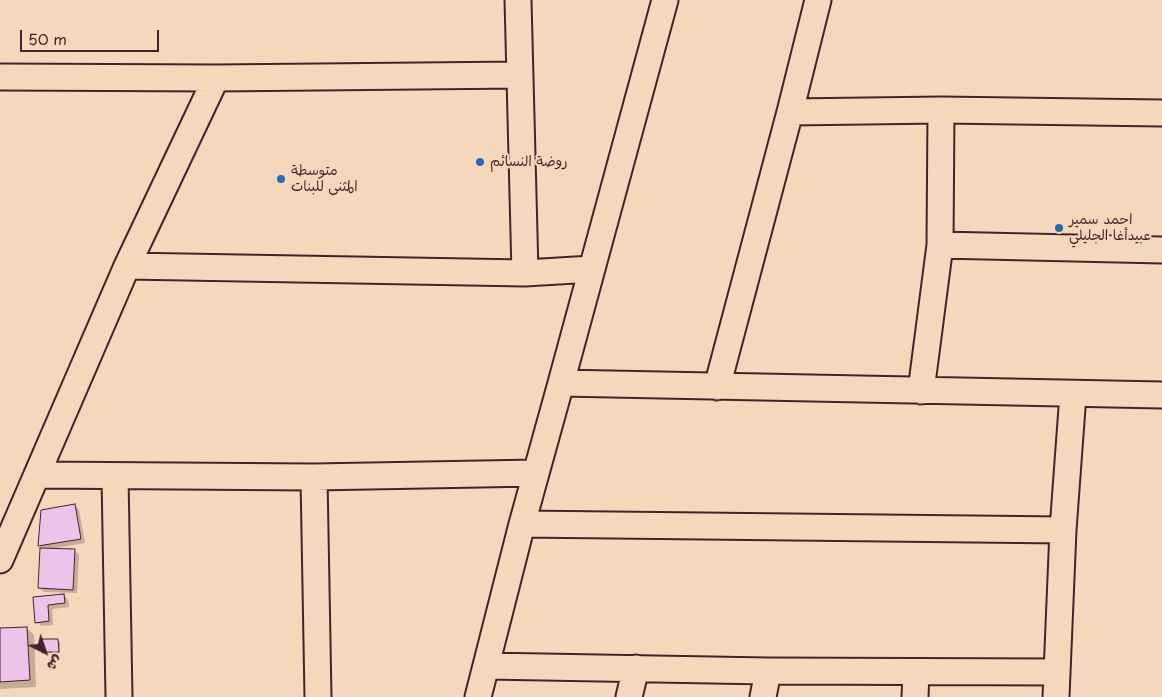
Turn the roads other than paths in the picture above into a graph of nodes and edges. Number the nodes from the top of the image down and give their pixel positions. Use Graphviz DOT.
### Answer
graph roads {
  1 [pos="518,0"];
  2 [pos="665,0"];
  3 [pos="818,0"];
  4 [pos="520,75"];
  5 [pos="0,77"];
  6 [pos="216,78"];
  7 [pos="941,110"];
  8 [pos="790,112"];
  9 [pos="1162,113"];
  10 [pos="940,244"];
  11 [pos="1162,250"];
  12 [pos="127,266"];
  13 [pos="592,269"];
  14 [pos="524,272"];
  15 [pos="562,383"];
  16 [pos="717,386"];
  17 [pos="921,390"];
  18 [pos="1073,394"];
  19 [pos="1162,395"];
  20 [pos="536,473"];
  21 [pos="38,475"];
  22 [pos="115,477"];
  23 [pos="314,477"];
  24 [pos="522,524"];
  25 [pos="1063,530"];
  26 [pos="0,560"];
  27 [pos="487,666"];
  28 [pos="636,668"];
  29 [pos="768,671"];
  30 [pos="916,672"];
  31 [pos="1057,672"];
  32 [pos="119,697"];
  33 [pos="318,697"];
  34 [pos="478,697"];
  35 [pos="629,697"];
  36 [pos="764,697"];
  37 [pos="915,697"];
  38 [pos="1056,697"];
  1 -- 4 [label="street"];
  2 -- 13 [label="street"];
  3 -- 8 [label="street"];
  4 -- 6 [label="street"];
  4 -- 14 [label="street"];
  5 -- 6 [label="street"];
  6 -- 12 [label="street"];
  7 -- 8 [label="street"];
  7 -- 9 [label="street"];
  7 -- 10 [label="street"];
  8 -- 16 [label="street"];
  10 -- 11 [label="street"];
  10 -- 17 [label="street"];
  12 -- 14 [label="street"];
  12 -- 21 [label="street"];
  13 -- 14 [label="street"];
  13 -- 15 [label="street"];
  15 -- 16 [label="street"];
  15 -- 20 [label="street"];
  16 -- 17 [label="street"];
  17 -- 18 [label="street"];
  18 -- 19 [label="street"];
  18 -- 25 [label="street"];
  20 -- 23 [label="street"];
  20 -- 24 [label="street"];
  21 -- 22 [label="street"];
  21 -- 26 [label="street"];
  22 -- 23 [label="street"];
  22 -- 32 [label="street"];
  23 -- 33 [label="street"];
  24 -- 25 [label="street"];
  24 -- 27 [label="street"];
  25 -- 31 [label="street"];
  27 -- 28 [label="street"];
  27 -- 34 [label="street"];
  28 -- 29 [label="street"];
  28 -- 35 [label="street"];
  29 -- 30 [label="street"];
  29 -- 36 [label="street"];
  30 -- 31 [label="street"];
  30 -- 37 [label="street"];
  31 -- 38 [label="street"];
}
